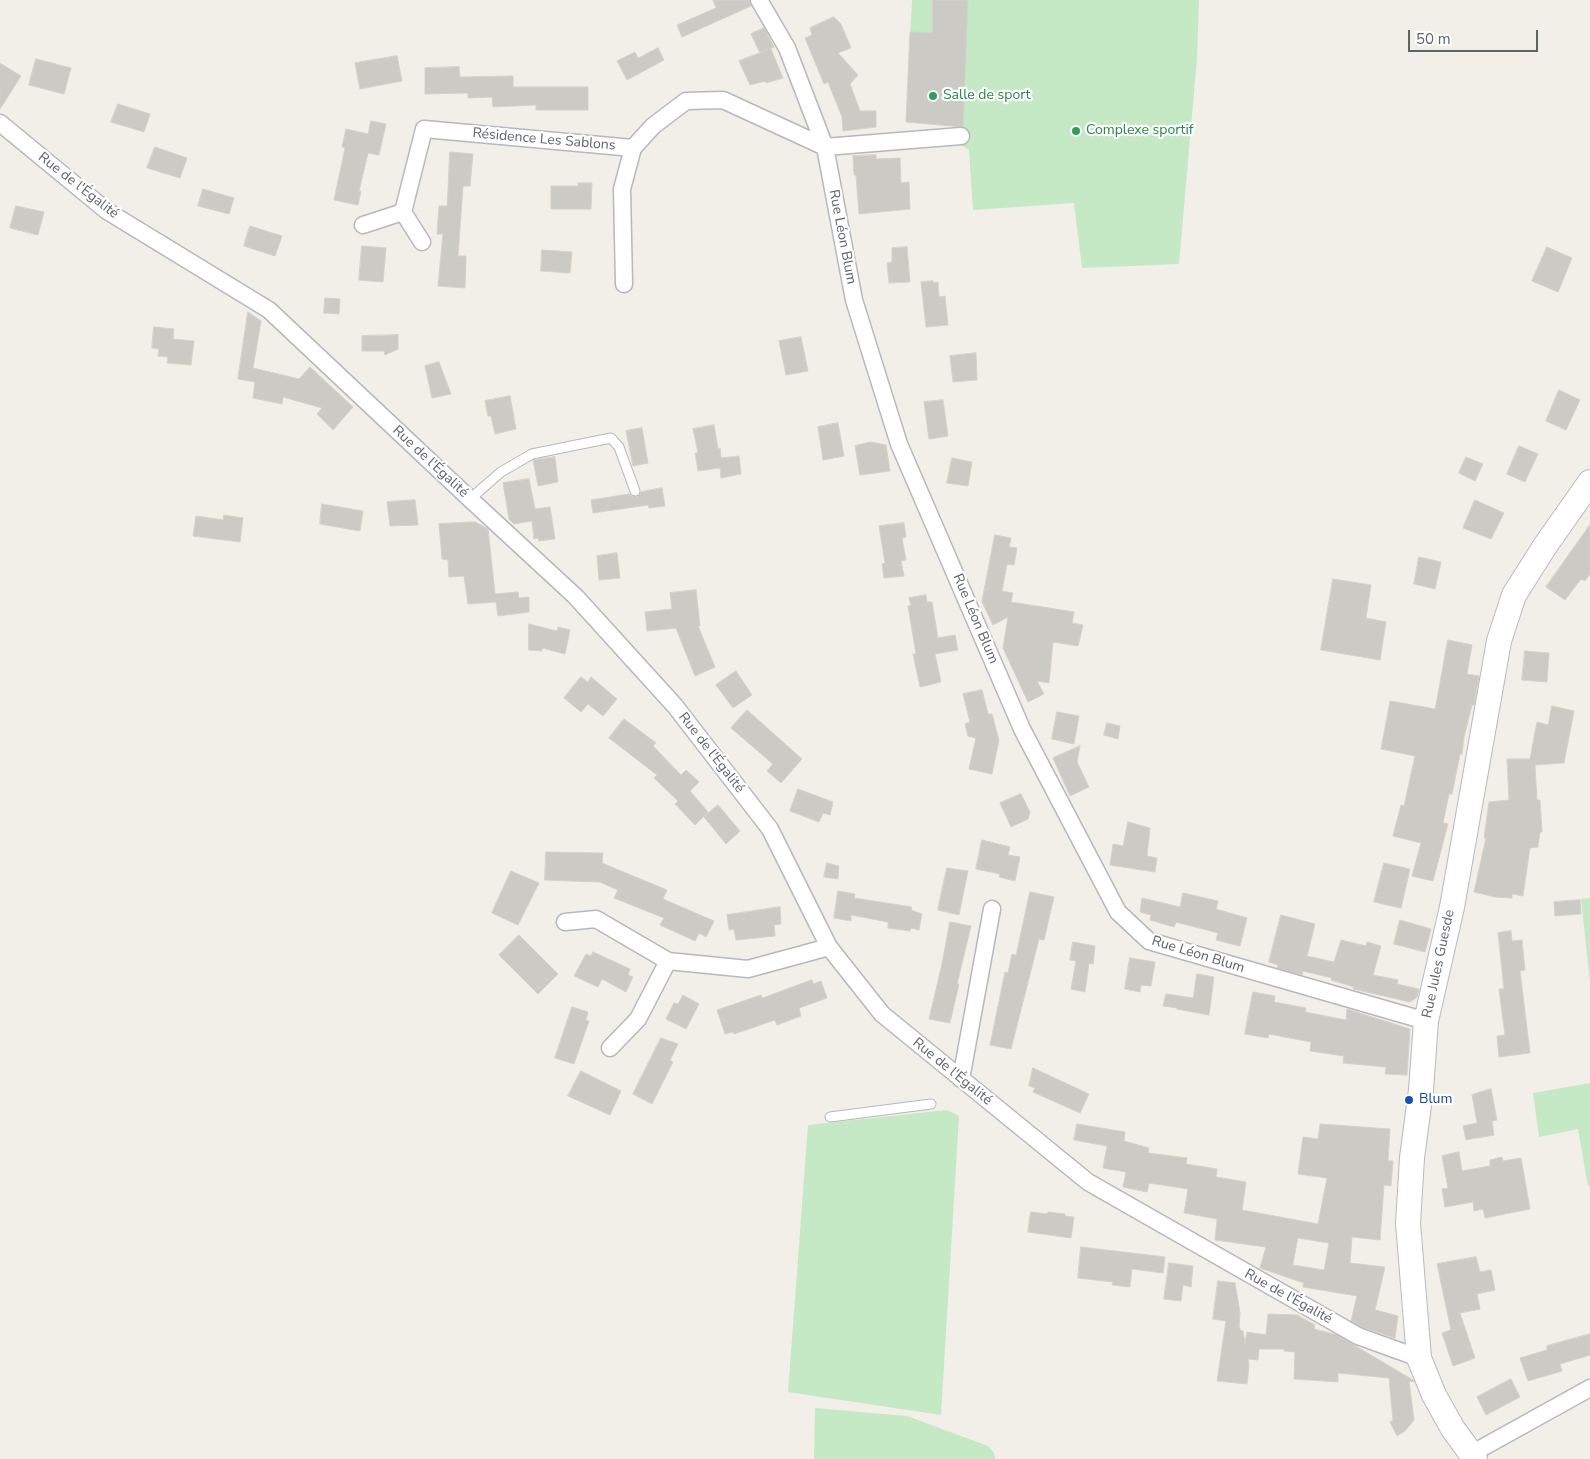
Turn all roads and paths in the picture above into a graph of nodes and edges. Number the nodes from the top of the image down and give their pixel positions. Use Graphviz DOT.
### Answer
graph roads {
  1 [pos="759,0"];
  2 [pos="0,123"];
  3 [pos="962,136"];
  4 [pos="825,147"];
  5 [pos="632,148"];
  6 [pos="403,212"];
  7 [pos="363,225"];
  8 [pos="422,242"];
  9 [pos="624,284"];
  10 [pos="1590,482"];
  11 [pos="636,491"];
  12 [pos="470,499"];
  13 [pos="992,910"];
  14 [pos="565,922"];
  15 [pos="829,947"];
  16 [pos="668,962"];
  17 [pos="1426,1021"];
  18 [pos="610,1048"];
  19 [pos="961,1079"];
  20 [pos="931,1104"];
  21 [pos="830,1117"];
  22 [pos="1419,1358"];
  23 [pos="1590,1388"];
  24 [pos="1473,1456"];
  1 -- 4 [label="street, Rue Léon Blum"];
  2 -- 12 [label="street, Rue de l'Égalité"];
  3 -- 4 [label="street"];
  4 -- 5 [label="street, Résidence Les Sablons"];
  4 -- 17 [label="street, Rue Léon Blum"];
  5 -- 6 [label="street, Résidence Les Sablons"];
  5 -- 9 [label="street"];
  6 -- 7 [label="street"];
  6 -- 8 [label="street"];
  10 -- 17 [label="street, Rue Jules Guesde"];
  11 -- 12 [label="lane"];
  12 -- 15 [label="street, Rue de l'Égalité"];
  13 -- 19 [label="street"];
  14 -- 16 [label="street"];
  15 -- 16 [label="street"];
  15 -- 19 [label="street, Rue de l'Égalité"];
  16 -- 18 [label="street"];
  17 -- 22 [label="street, Rue Jules Guesde"];
  19 -- 22 [label="street, Rue de l'Égalité"];
  20 -- 21 [label="lane"];
  22 -- 24 [label="street, Rue Jules Guesde"];
  23 -- 24 [label="street"];
}
